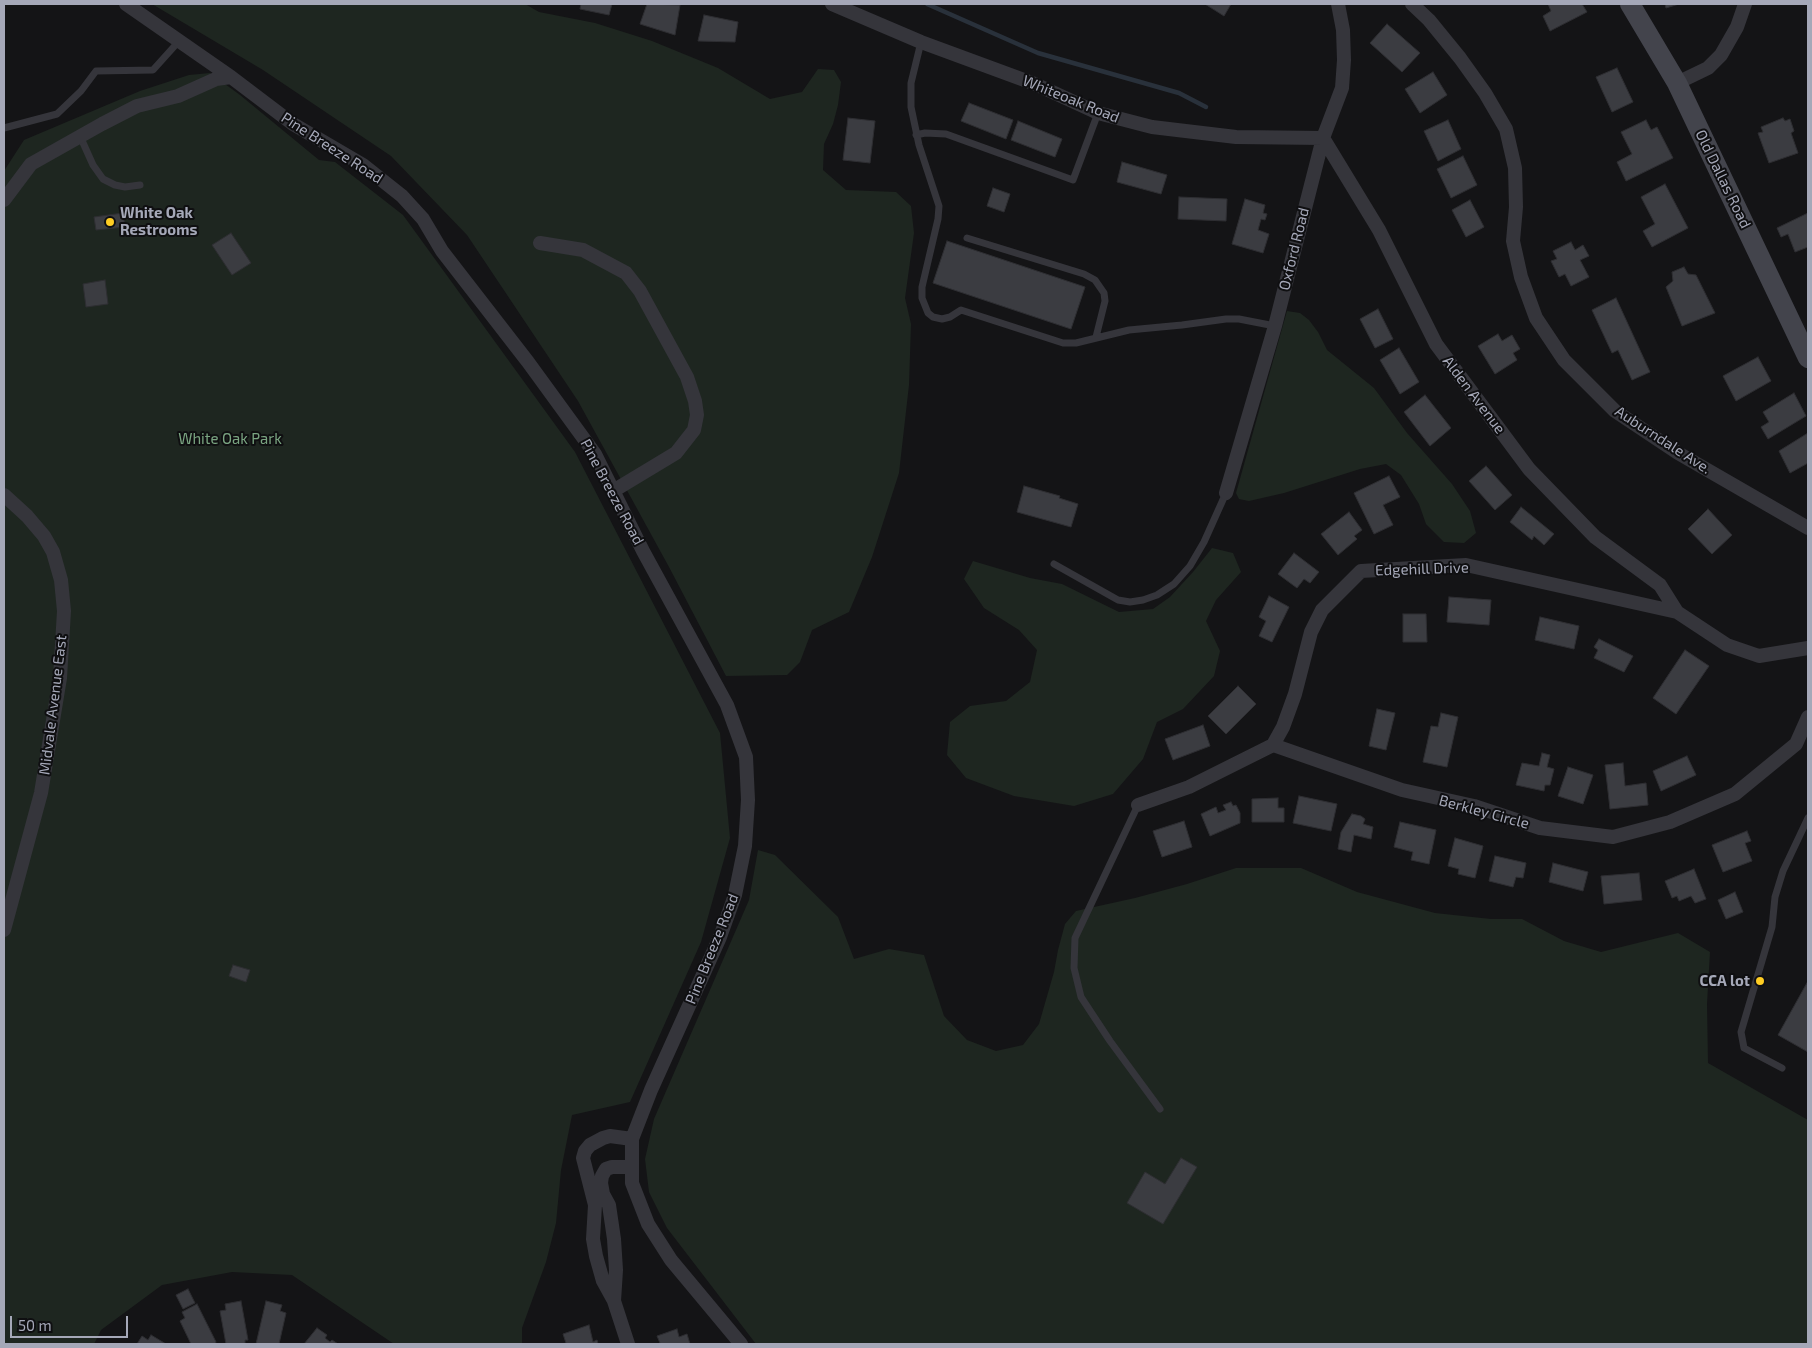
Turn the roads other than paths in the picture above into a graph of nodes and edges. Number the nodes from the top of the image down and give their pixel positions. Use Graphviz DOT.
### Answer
graph roads {
  1 [pos="126,4"];
  2 [pos="832,4"];
  3 [pos="1338,4"];
  4 [pos="1412,4"];
  5 [pos="1630,4"];
  6 [pos="1745,4"];
  7 [pos="180,40"];
  8 [pos="921,42"];
  9 [pos="231,77"];
  10 [pos="1677,83"];
  11 [pos="1098,113"];
  12 [pos="4,128"];
  13 [pos="916,135"];
  14 [pos="80,136"];
  15 [pos="1323,138"];
  16 [pos="140,184"];
  17 [pos="4,200"];
  18 [pos="967,238"];
  19 [pos="540,243"];
  20 [pos="1275,326"];
  21 [pos="1096,337"];
  22 [pos="1808,358"];
  23 [pos="613,491"];
  24 [pos="1226,493"];
  25 [pos="4,495"];
  26 [pos="1808,528"];
  27 [pos="1054,564"];
  28 [pos="1677,612"];
  29 [pos="1808,648"];
  30 [pos="1808,717"];
  31 [pos="1273,745"];
  32 [pos="1138,805"];
  33 [pos="1808,818"];
  34 [pos="4,930"];
  35 [pos="1782,1068"];
  36 [pos="1160,1109"];
  37 [pos="632,1139"];
  38 [pos="632,1167"];
  39 [pos="602,1209"];
  40 [pos="616,1270"];
  41 [pos="600,1271"];
  42 [pos="614,1300"];
  43 [pos="628,1344"];
  44 [pos="741,1344"];
  1 -- 7 [label="street, Pine Breeze Road"];
  2 -- 8 [label="street, Whiteoak Road"];
  3 -- 15 [label="street, Oxford Road"];
  4 -- 26 [label="street, Auburndale Ave."];
  5 -- 10 [label="street, Old Dallas Road"];
  6 -- 10 [label="street"];
  7 -- 9 [label="street, Pine Breeze Road"];
  7 -- 12 [label="lane"];
  8 -- 11 [label="street, Whiteoak Road"];
  8 -- 13 [label="lane"];
  9 -- 14 [label="street"];
  9 -- 23 [label="street, Pine Breeze Road"];
  10 -- 22 [label="street, Old Dallas Road"];
  11 -- 13 [label="lane"];
  11 -- 15 [label="street, Whiteoak Road"];
  13 -- 21 [label="lane"];
  14 -- 16 [label="lane"];
  14 -- 17 [label="street"];
  15 -- 20 [label="street, Oxford Road"];
  15 -- 28 [label="street, Alden Avenue"];
  18 -- 21 [label="lane"];
  19 -- 23 [label="street"];
  20 -- 21 [label="lane"];
  20 -- 24 [label="street, Oxford Road"];
  23 -- 37 [label="street, Pine Breeze Road"];
  24 -- 27 [label="lane"];
  25 -- 34 [label="street, Midvale Avenue East"];
  28 -- 29 [label="street"];
  28 -- 31 [label="street, Edgehill Drive"];
  30 -- 31 [label="street, Berkley Circle"];
  31 -- 32 [label="street"];
  32 -- 36 [label="lane"];
  33 -- 35 [label="lane"];
  37 -- 38 [label="street"];
  37 -- 39 [label="street"];
  38 -- 39 [label="street"];
  38 -- 44 [label="street"];
  39 -- 40 [label="street"];
  39 -- 41 [label="street"];
  40 -- 41 [label="street"];
  40 -- 42 [label="street"];
  41 -- 42 [label="street"];
  42 -- 43 [label="street"];
}
